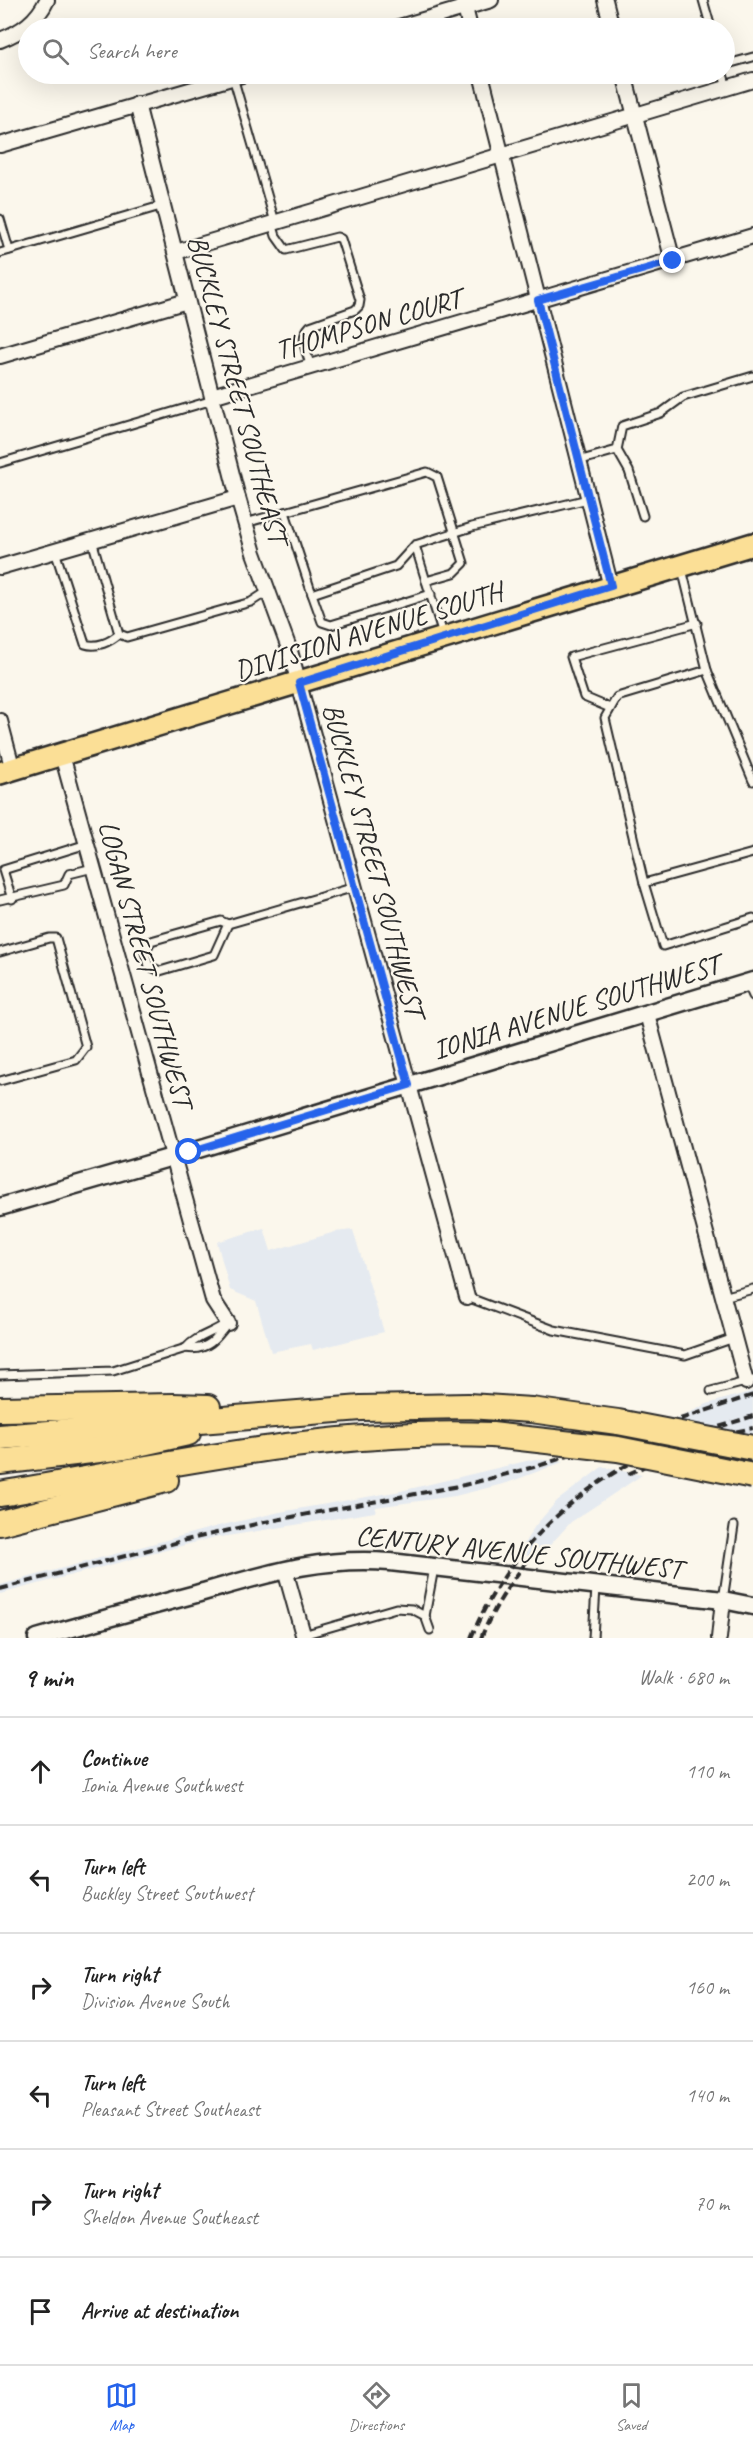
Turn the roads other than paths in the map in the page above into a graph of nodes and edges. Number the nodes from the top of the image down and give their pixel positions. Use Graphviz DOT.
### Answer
graph roads {
  1 [pos="47,0"];
  2 [pos="491,0"];
  3 [pos="605,0"];
  4 [pos="703,0"];
  5 [pos="464,4"];
  6 [pos="35,18"];
  7 [pos="424,18"];
  8 [pos="610,18"];
  9 [pos="708,18"];
  10 [pos="18,33"];
  11 [pos="0,40"];
  12 [pos="753,57"];
  13 [pos="735,62"];
  14 [pos="753,80"];
  15 [pos="207,84"];
  16 [pos="241,84"];
  17 [pos="483,84"];
  18 [pos="626,84"];
  19 [pos="726,84"];
  20 [pos="727,88"];
  21 [pos="137,104"];
  22 [pos="634,116"];
  23 [pos="0,145"];
  24 [pos="501,156"];
  25 [pos="164,205"];
  26 [pos="0,219"];
  27 [pos="273,222"];
  28 [pos="753,236"];
  29 [pos="9,250"];
  30 [pos="176,252"];
  31 [pos="0,253"];
  32 [pos="673,261"];
  33 [pos="538,300"];
  34 [pos="187,301"];
  35 [pos="0,356"];
  36 [pos="311,367"];
  37 [pos="753,376"];
  38 [pos="212,398"];
  39 [pos="617,450"];
  40 [pos="578,461"];
  41 [pos="0,463"];
  42 [pos="238,498"];
  43 [pos="588,499"];
  44 [pos="285,512"];
  45 [pos="643,516"];
  46 [pos="245,523"];
  47 [pos="455,532"];
  48 [pos="92,540"];
  49 [pos="416,544"];
  50 [pos="753,544"];
  51 [pos="55,551"];
  52 [pos="0,567"];
  53 [pos="681,567"];
  54 [pos="426,581"];
  55 [pos="611,586"];
  56 [pos="268,591"];
  57 [pos="312,594"];
  58 [pos="431,594"];
  59 [pos="697,623"];
  60 [pos="120,634"];
  61 [pos="444,638"];
  62 [pos="707,670"];
  63 [pos="299,683"];
  64 [pos="610,708"];
  65 [pos="0,721"];
  66 [pos="62,754"];
  67 [pos="6,772"];
  68 [pos="753,781"];
  69 [pos="87,844"];
  70 [pos="753,853"];
  71 [pos="93,868"];
  72 [pos="644,883"];
  73 [pos="355,887"];
  74 [pos="12,899"];
  75 [pos="0,900"];
  76 [pos="753,918"];
  77 [pos="228,924"];
  78 [pos="0,952"];
  79 [pos="751,986"];
  80 [pos="647,1014"];
  81 [pos="0,1081"];
  82 [pos="409,1085"];
  83 [pos="172,1157"];
  84 [pos="0,1207"];
  85 [pos="753,1289"];
  86 [pos="467,1297"];
  87 [pos="723,1298"];
  88 [pos="228,1323"];
  89 [pos="734,1338"];
  90 [pos="0,1375"];
  91 [pos="749,1381"];
  92 [pos="711,1391"];
  93 [pos="0,1409"];
  94 [pos="291,1413"];
  95 [pos="257,1416"];
  96 [pos="0,1437"];
  97 [pos="329,1440"];
  98 [pos="753,1448"];
  99 [pos="0,1462"];
  100 [pos="753,1476"];
  101 [pos="0,1494"];
  102 [pos="0,1523"];
  103 [pos="734,1526"];
  104 [pos="434,1568"];
  105 [pos="285,1570"];
  106 [pos="597,1586"];
  107 [pos="723,1600"];
  108 [pos="753,1606"];
  109 [pos="425,1616"];
  110 [pos="430,1630"];
  111 [pos="304,1636"];
  112 [pos="37,1638"];
  113 [pos="593,1638"];
  114 [pos="719,1638"];
  1 -- 6 [label="street"];
  2 -- 5 [label="street"];
  3 -- 8 [label="street"];
  4 -- 9 [label="lane"];
  5 -- 7 [label="street"];
  10 -- 11 [label="street"];
  12 -- 13 [label="lane"];
  14 -- 20 [label="street"];
  15 -- 21 [label="street"];
  16 -- 27 [label="lane"];
  17 -- 24 [label="street"];
  18 -- 22 [label="street"];
  19 -- 20 [label="lane"];
  20 -- 22 [label="street"];
  21 -- 23 [label="street"];
  21 -- 25 [label="street, BUCKLEY STREET SOUTHEAST"];
  22 -- 24 [label="street"];
  22 -- 32 [label="street"];
  24 -- 27 [label="street"];
  24 -- 33 [label="street"];
  25 -- 29 [label="lane"];
  25 -- 30 [label="street, BUCKLEY STREET SOUTHEAST"];
  26 -- 29 [label="lane"];
  27 -- 30 [label="street"];
  27 -- 36 [label="lane"];
  28 -- 32 [label="street, THOMPSON COURT"];
  29 -- 31 [label="lane"];
  30 -- 34 [label="street, BUCKLEY STREET SOUTHEAST"];
  32 -- 33 [label="street, THOMPSON COURT"];
  33 -- 36 [label="street, THOMPSON COURT"];
  33 -- 40 [label="street"];
  34 -- 35 [label="street"];
  34 -- 38 [label="street, BUCKLEY STREET SOUTHEAST"];
  36 -- 38 [label="street, THOMPSON COURT"];
  37 -- 39 [label="lane"];
  38 -- 41 [label="lane"];
  38 -- 42 [label="street, BUCKLEY STREET SOUTHEAST"];
  39 -- 40 [label="lane"];
  39 -- 45 [label="lane"];
  40 -- 43 [label="street"];
  42 -- 46 [label="street, BUCKLEY STREET SOUTHEAST"];
  42 -- 48 [label="street"];
  43 -- 47 [label="lane"];
  43 -- 55 [label="street"];
  44 -- 46 [label="lane"];
  44 -- 47 [label="lane"];
  44 -- 57 [label="lane"];
  46 -- 56 [label="street, BUCKLEY STREET SOUTHEAST"];
  47 -- 49 [label="lane"];
  47 -- 54 [label="lane"];
  48 -- 51 [label="street"];
  48 -- 60 [label="lane"];
  49 -- 54 [label="lane"];
  49 -- 57 [label="lane"];
  50 -- 53 [label="main road, DIVISION AVENUE SOUTH"];
  51 -- 52 [label="street"];
  51 -- 60 [label="lane"];
  53 -- 55 [label="main road, DIVISION AVENUE SOUTH"];
  53 -- 59 [label="lane"];
  54 -- 58 [label="lane"];
  55 -- 61 [label="main road, DIVISION AVENUE SOUTH"];
  56 -- 60 [label="lane"];
  56 -- 63 [label="street, BUCKLEY STREET SOUTHEAST"];
  57 -- 58 [label="lane"];
  58 -- 61 [label="lane"];
  59 -- 62 [label="lane"];
  59 -- 64 [label="lane"];
  61 -- 63 [label="main road, DIVISION AVENUE SOUTH"];
  62 -- 64 [label="lane"];
  62 -- 68 [label="lane"];
  63 -- 66 [label="main road, DIVISION AVENUE SOUTH"];
  63 -- 73 [label="street, BUCKLEY STREET SOUTHWEST"];
  64 -- 72 [label="lane"];
  65 -- 67 [label="street"];
  66 -- 67 [label="main road, DIVISION AVENUE SOUTH"];
  66 -- 69 [label="street, LOGAN STREET SOUTHWEST"];
  69 -- 71 [label="street, LOGAN STREET SOUTHWEST"];
  69 -- 74 [label="lane"];
  70 -- 72 [label="lane"];
  71 -- 74 [label="lane"];
  71 -- 83 [label="street, LOGAN STREET SOUTHWEST"];
  72 -- 76 [label="lane"];
  73 -- 77 [label="lane"];
  73 -- 82 [label="street, BUCKLEY STREET SOUTHWEST"];
  74 -- 75 [label="lane"];
  77 -- 77 [label="lane"];
  78 -- 81 [label="lane"];
  79 -- 80 [label="street, IONIA AVENUE SOUTHWEST"];
  80 -- 82 [label="street, IONIA AVENUE SOUTHWEST"];
  80 -- 87 [label="street"];
  82 -- 83 [label="street, IONIA AVENUE SOUTHWEST"];
  82 -- 86 [label="street, BUCKLEY STREET SOUTHWEST"];
  83 -- 84 [label="street, IONIA AVENUE SOUTHWEST"];
  83 -- 88 [label="street, LOGAN STREET SOUTHWEST"];
  85 -- 87 [label="lane"];
  86 -- 89 [label="lane"];
  87 -- 89 [label="street"];
  88 -- 90 [label="lane"];
  89 -- 91 [label="street"];
  91 -- 92 [label="lane"];
  93 -- 94 [label="highway"];
  94 -- 95 [label="highway"];
  94 -- 98 [label="highway, bridge"];
  95 -- 96 [label="highway"];
  95 -- 99 [label="highway"];
  97 -- 100 [label="highway, bridge"];
  97 -- 101 [label="highway"];
  97 -- 102 [label="highway"];
  103 -- 107 [label="lane"];
  104 -- 105 [label="street, CENTURY AVENUE SOUTHWEST"];
  104 -- 106 [label="street, CENTURY AVENUE SOUTHWEST"];
  104 -- 109 [label="lane"];
  105 -- 111 [label="street"];
  105 -- 112 [label="street, CENTURY AVENUE SOUTHWEST"];
  106 -- 107 [label="street, CENTURY AVENUE SOUTHWEST"];
  106 -- 113 [label="lane"];
  107 -- 108 [label="street, CENTURY AVENUE SOUTHWEST"];
  107 -- 114 [label="street"];
  109 -- 110 [label="lane"];
  109 -- 111 [label="lane"];
}
